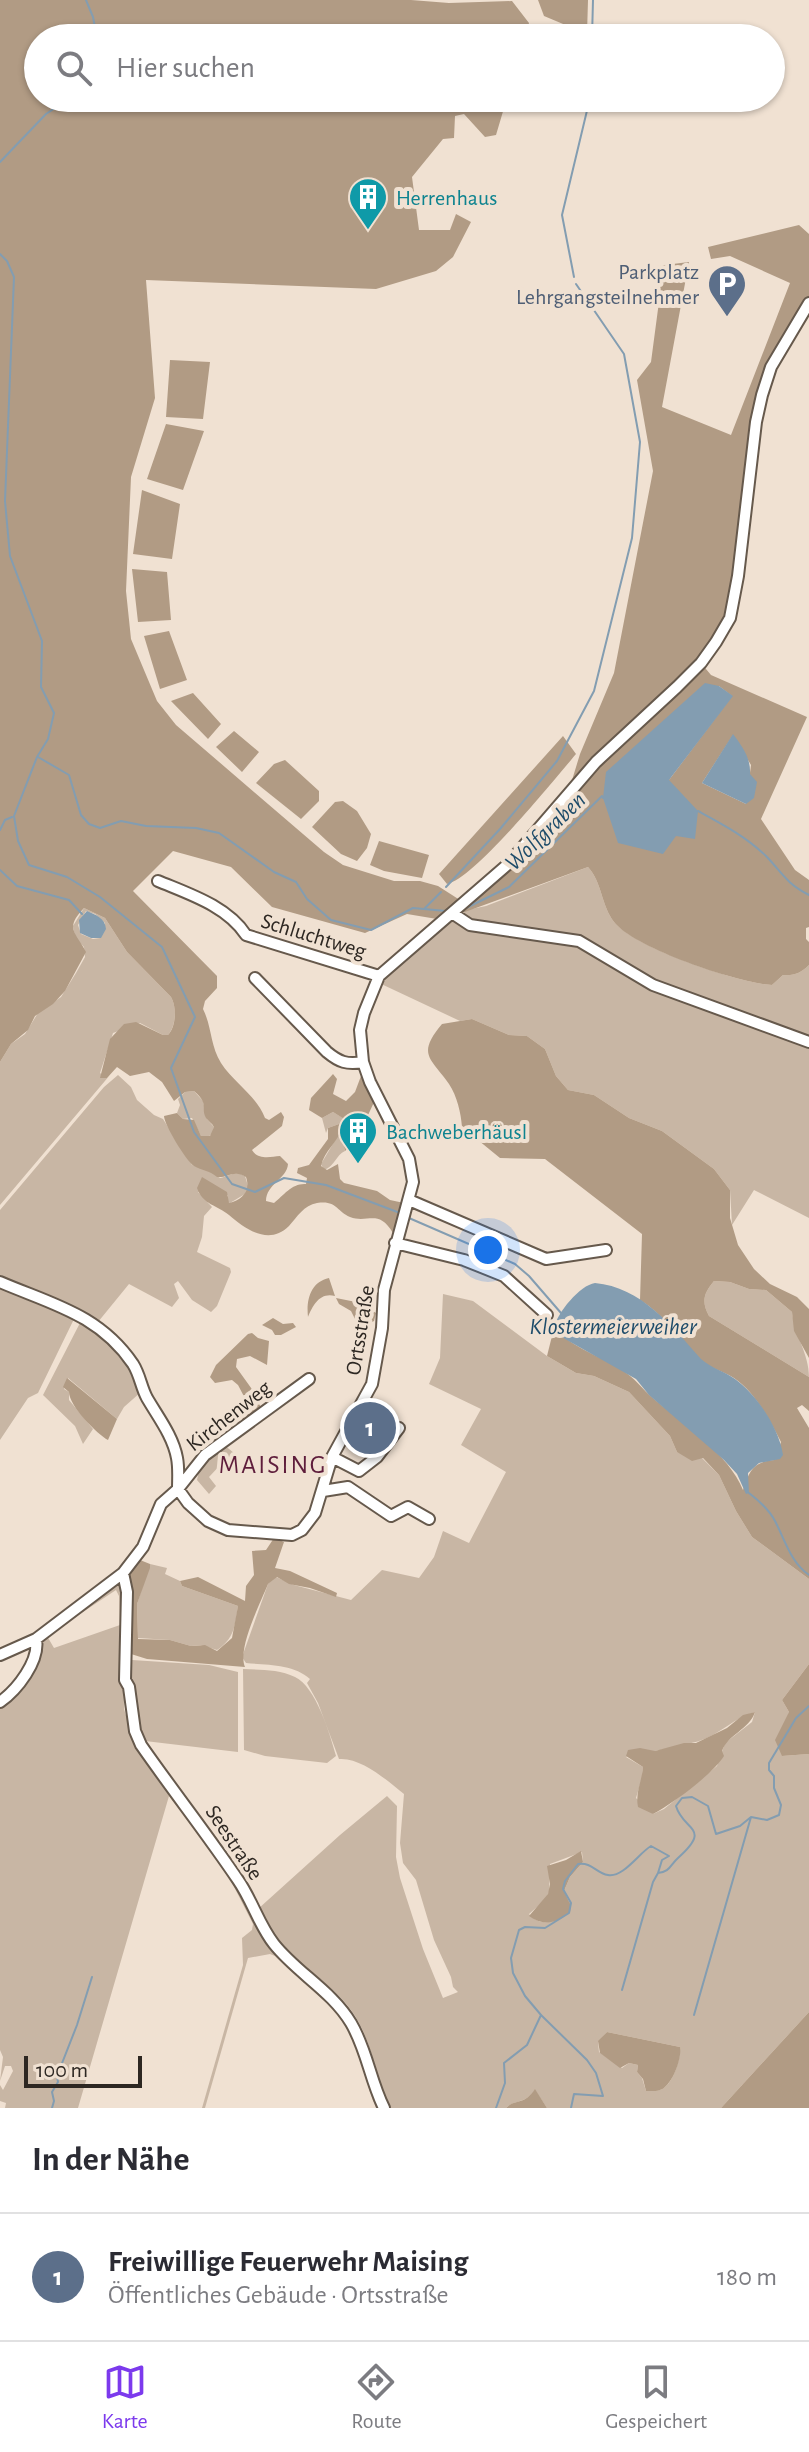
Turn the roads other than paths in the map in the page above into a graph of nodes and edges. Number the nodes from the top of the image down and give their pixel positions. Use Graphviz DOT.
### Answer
graph roads {
  1 [pos="809,303"];
  2 [pos="158,881"];
  3 [pos="452,913"];
  4 [pos="379,976"];
  5 [pos="255,978"];
  6 [pos="809,1042"];
  7 [pos="363,1062"];
  8 [pos="408,1204"];
  9 [pos="395,1243"];
  10 [pos="606,1250"];
  11 [pos="0,1282"];
  12 [pos="547,1315"];
  13 [pos="309,1379"];
  14 [pos="399,1428"];
  15 [pos="332,1457"];
  16 [pos="359,1471"];
  17 [pos="348,1487"];
  18 [pos="178,1489"];
  19 [pos="323,1491"];
  20 [pos="429,1519"];
  21 [pos="123,1573"];
  22 [pos="36,1639"];
  23 [pos="0,1655"];
  24 [pos="0,1702"];
  25 [pos="384,2108"];
  1 -- 3 [label="street"];
  2 -- 4 [label="street, Schluchtweg"];
  3 -- 4 [label="street"];
  3 -- 6 [label="street"];
  4 -- 7 [label="street, Ortsstraße"];
  5 -- 7 [label="street"];
  7 -- 8 [label="street, Ortsstraße"];
  8 -- 9 [label="street, Ortsstraße"];
  8 -- 10 [label="street"];
  9 -- 12 [label="street"];
  9 -- 15 [label="street, Ortsstraße"];
  11 -- 18 [label="street"];
  13 -- 18 [label="street, Kirchenweg"];
  14 -- 16 [label="street"];
  15 -- 16 [label="street"];
  15 -- 19 [label="street, Ortsstraße"];
  16 -- 17 [label="street"];
  17 -- 19 [label="street"];
  17 -- 20 [label="street"];
  18 -- 19 [label="street, Ortsstraße"];
  18 -- 21 [label="street"];
  21 -- 22 [label="street"];
  21 -- 25 [label="street, Seestraße"];
  22 -- 23 [label="street"];
  22 -- 24 [label="street"];
}
